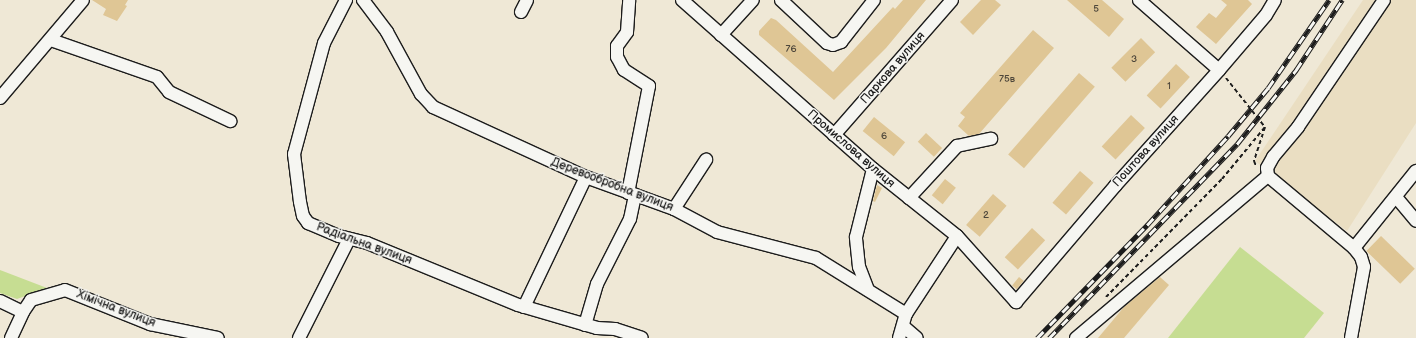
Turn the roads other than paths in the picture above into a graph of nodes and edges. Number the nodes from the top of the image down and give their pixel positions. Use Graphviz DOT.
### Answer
graph roads {
  1 [pos="83,0"];
  2 [pos="346,0"];
  3 [pos="363,0"];
  4 [pos="527,0"];
  5 [pos="629,0"];
  6 [pos="682,0"];
  7 [pos="753,0"];
  8 [pos="874,0"];
  9 [pos="952,0"];
  10 [pos="1139,0"];
  11 [pos="1275,0"];
  12 [pos="1384,0"];
  13 [pos="785,1"];
  14 [pos="521,12"];
  15 [pos="721,35"];
  16 [pos="51,40"];
  17 [pos="1219,70"];
  18 [pos="0,98"];
  19 [pos="230,121"];
  20 [pos="834,135"];
  21 [pos="991,139"];
  22 [pos="706,160"];
  23 [pos="873,170"];
  24 [pos="1416,171"];
  25 [pos="586,177"];
  26 [pos="1266,177"];
  27 [pos="632,194"];
  28 [pos="1396,197"];
  29 [pos="909,198"];
  30 [pos="674,209"];
  31 [pos="1416,221"];
  32 [pos="957,236"];
  33 [pos="349,239"];
  34 [pos="1354,248"];
  35 [pos="868,290"];
  36 [pos="0,301"];
  37 [pos="1016,302"];
  38 [pos="524,307"];
  39 [pos="23,312"];
  40 [pos="906,314"];
  41 [pos="585,325"];
  42 [pos="901,332"];
  43 [pos="196,336"];
  44 [pos="11,338"];
  45 [pos="218,338"];
  46 [pos="299,338"];
  47 [pos="642,338"];
  48 [pos="917,338"];
  49 [pos="1076,338"];
  50 [pos="1351,338"];
  1 -- 16 [label="street"];
  2 -- 33 [label="street, Радіальна вулиця"];
  3 -- 25 [label="street, Деревообробна вулиця"];
  4 -- 14 [label="street"];
  5 -- 27 [label="street"];
  6 -- 15 [label="street, Промислова вулиця"];
  7 -- 15 [label="street"];
  8 -- 13 [label="street"];
  9 -- 20 [label="street, Паркова вулиця"];
  10 -- 17 [label="street"];
  11 -- 17 [label="street, Поштова вулиця"];
  12 -- 26 [label="street"];
  15 -- 20 [label="street, Промислова вулиця"];
  16 -- 18 [label="street"];
  16 -- 19 [label="street"];
  17 -- 37 [label="street, Поштова вулиця"];
  20 -- 23 [label="street, Промислова вулиця"];
  21 -- 29 [label="street"];
  22 -- 30 [label="street"];
  23 -- 29 [label="street, Промислова вулиця"];
  23 -- 35 [label="street"];
  24 -- 28 [label="street"];
  25 -- 27 [label="street, Деревообробна вулиця"];
  25 -- 38 [label="street"];
  26 -- 34 [label="street"];
  26 -- 49 [label="street"];
  27 -- 30 [label="street, Деревообробна вулиця"];
  27 -- 41 [label="street"];
  28 -- 31 [label="street"];
  28 -- 34 [label="street"];
  29 -- 32 [label="street, Промислова вулиця"];
  30 -- 35 [label="street, Деревообробна вулиця"];
  32 -- 37 [label="street, Промислова вулиця"];
  32 -- 40 [label="street"];
  33 -- 38 [label="street, Радіальна вулиця"];
  33 -- 46 [label="street"];
  34 -- 50 [label="street"];
  35 -- 40 [label="street, Деревообробна вулиця"];
  36 -- 39 [label="street"];
  38 -- 41 [label="street, Радіальна вулиця"];
  39 -- 43 [label="street, Хімічна вулиця"];
  39 -- 44 [label="street, Хімічна вулиця"];
  40 -- 42 [label="street"];
  41 -- 47 [label="street, Радіальна вулиця"];
  42 -- 48 [label="street"];
  43 -- 45 [label="street, Хімічна вулиця"];
}
